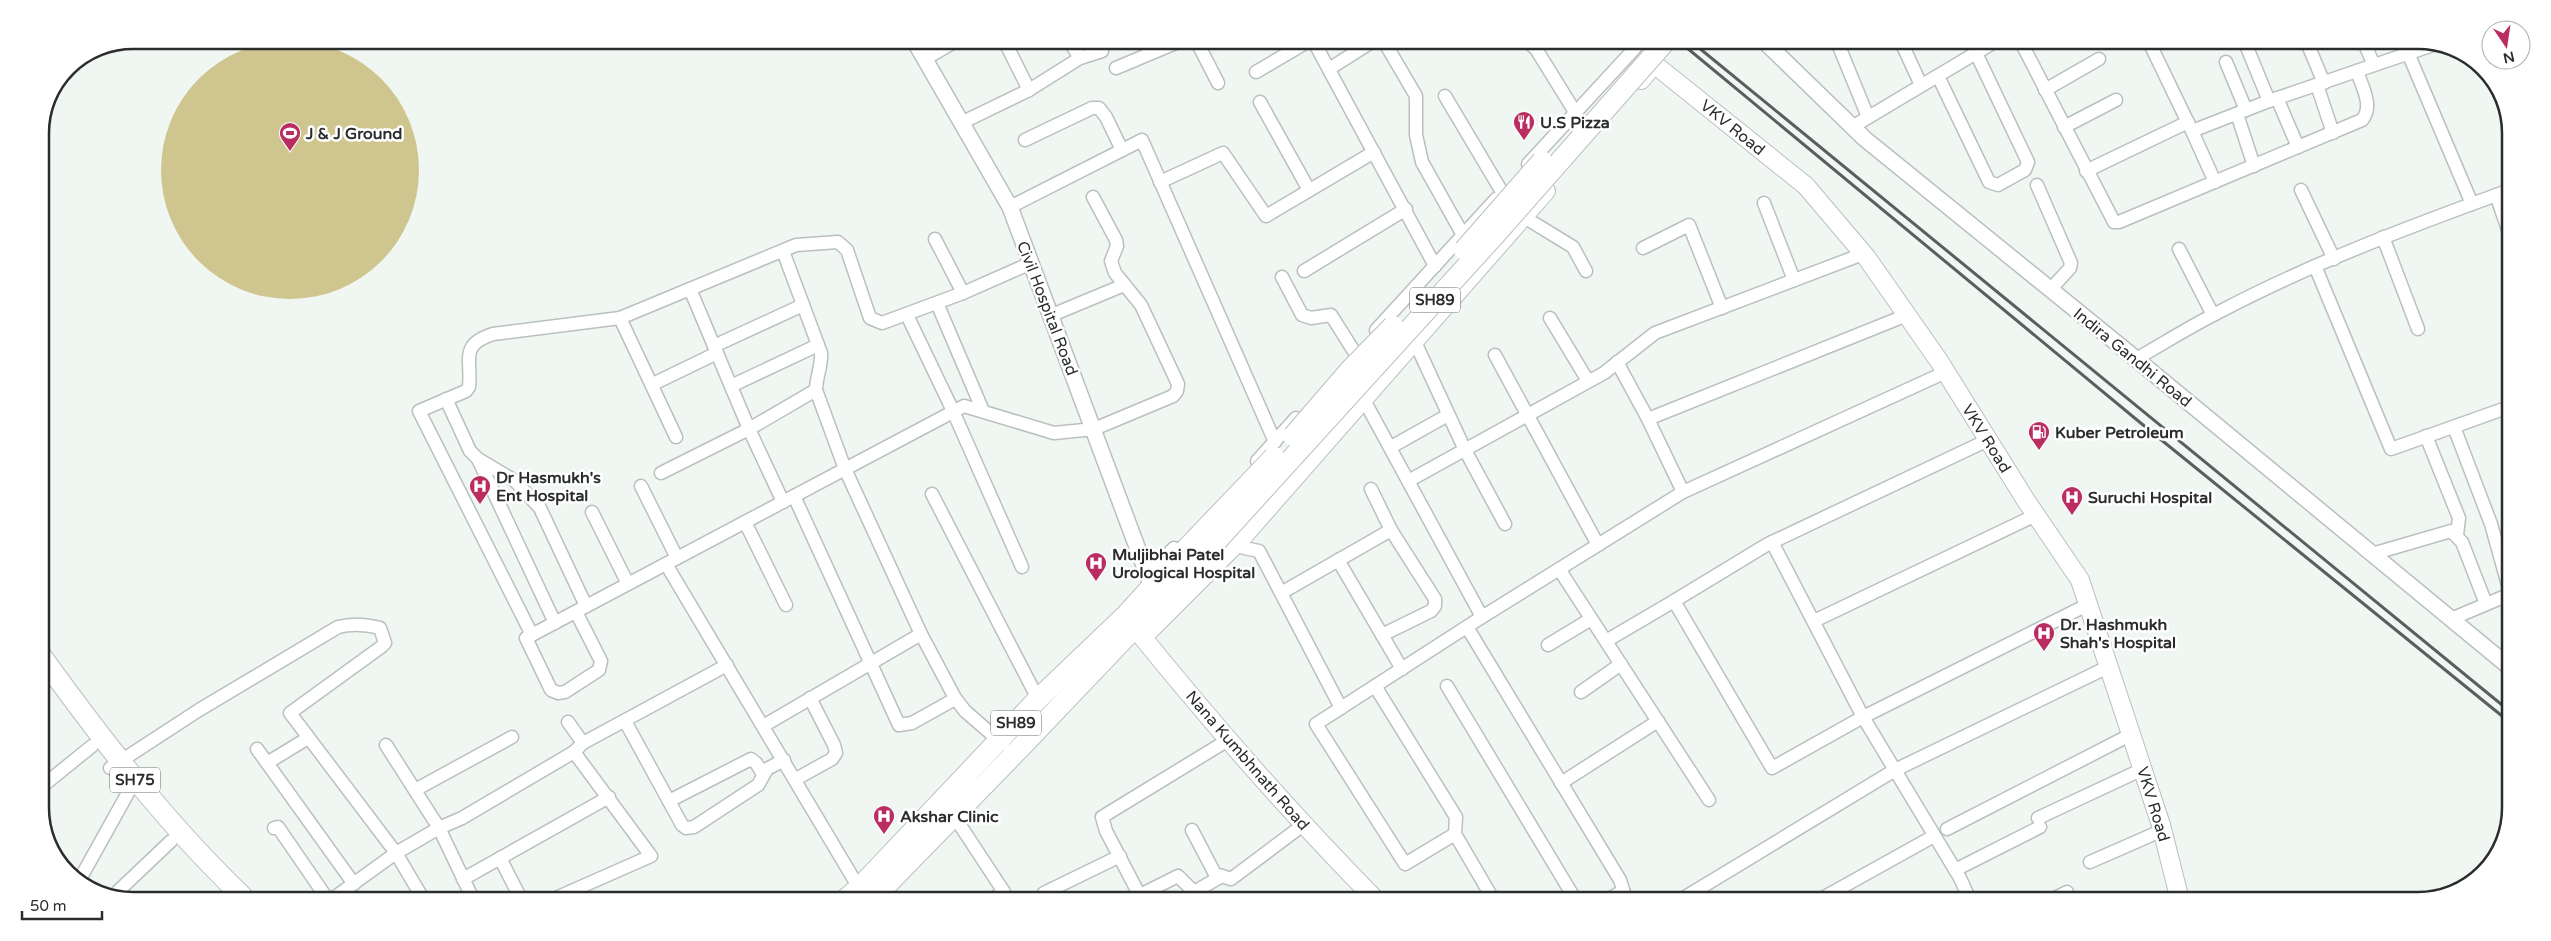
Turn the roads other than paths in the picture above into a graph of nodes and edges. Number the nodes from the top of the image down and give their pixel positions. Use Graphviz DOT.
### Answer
graph roads {
  1 [pos="919,49"];
  2 [pos="942,49"];
  3 [pos="1008,49"];
  4 [pos="1074,49"];
  5 [pos="1161,49"];
  6 [pos="1201,49"];
  7 [pos="1295,49"];
  8 [pos="1318,49"];
  9 [pos="1361,49"];
  10 [pos="1389,49"];
  11 [pos="1536,49"];
  12 [pos="1634,49"];
  13 [pos="1635,49"];
  14 [pos="1641,49"];
  15 [pos="1659,49"];
  16 [pos="1772,49"];
  17 [pos="1840,49"];
  18 [pos="1904,49"];
  19 [pos="1982,49"];
  20 [pos="2024,49"];
  21 [pos="2152,49"];
  22 [pos="2248,49"];
  23 [pos="2310,49"];
  24 [pos="2367,49"];
  25 [pos="2420,49"];
  26 [pos="1102,51"];
  27 [pos="1976,53"];
  28 [pos="2408,53"];
  29 [pos="1080,58"];
  30 [pos="925,59"];
  31 [pos="2099,59"];
  32 [pos="2226,62"];
  33 [pos="1654,64"];
  34 [pos="2374,66"];
  35 [pos="1116,68"];
  36 [pos="1329,69"];
  37 [pos="2357,71"];
  38 [pos="1256,72"];
  39 [pos="1938,76"];
  40 [pos="1218,82"];
  41 [pos="2321,84"];
  42 [pos="1921,85"];
  43 [pos="1028,90"];
  44 [pos="2045,90"];
  45 [pos="1445,96"];
  46 [pos="2116,100"];
  47 [pos="2273,100"];
  48 [pos="1260,102"];
  49 [pos="1576,112"];
  50 [pos="2242,112"];
  51 [pos="1868,117"];
  52 [pos="961,123"];
  53 [pos="2190,126"];
  54 [pos="1852,127"];
  55 [pos="2064,127"];
  56 [pos="2333,133"];
  57 [pos="1025,140"];
  58 [pos="2298,147"];
  59 [pos="1122,150"];
  60 [pos="1374,152"];
  61 [pos="2254,166"];
  62 [pos="2086,171"];
  63 [pos="1160,182"];
  64 [pos="2215,182"];
  65 [pos="2037,184"];
  66 [pos="1309,190"];
  67 [pos="2302,190"];
  68 [pos="1502,192"];
  69 [pos="2502,193"];
  70 [pos="2496,195"];
  71 [pos="1093,197"];
  72 [pos="1764,203"];
  73 [pos="2472,204"];
  74 [pos="1010,207"];
  75 [pos="1406,209"];
  76 [pos="2502,212"];
  77 [pos="1524,217"];
  78 [pos="1463,235"];
  79 [pos="2383,238"];
  80 [pos="935,239"];
  81 [pos="1643,248"];
  82 [pos="2179,249"];
  83 [pos="783,251"];
  84 [pos="1863,254"];
  85 [pos="2334,259"];
  86 [pos="1031,263"];
  87 [pos="1436,266"];
  88 [pos="2315,266"];
  89 [pos="1304,271"];
  90 [pos="1586,271"];
  91 [pos="1282,277"];
  92 [pos="1794,280"];
  93 [pos="1124,285"];
  94 [pos="690,289"];
  95 [pos="2050,290"];
  96 [pos="964,293"];
  97 [pos="937,303"];
  98 [pos="803,305"];
  99 [pos="1722,308"];
  100 [pos="907,315"];
  101 [pos="1052,315"];
  102 [pos="1907,315"];
  103 [pos="2213,315"];
  104 [pos="620,318"];
  105 [pos="1550,318"];
  106 [pos="2418,329"];
  107 [pos="1414,342"];
  108 [pos="818,344"];
  109 [pos="716,350"];
  110 [pos="1354,353"];
  111 [pos="1494,355"];
  112 [pos="2136,359"];
  113 [pos="1617,362"];
  114 [pos="1946,372"];
  115 [pos="1588,381"];
  116 [pos="652,384"];
  117 [pos="731,386"];
  118 [pos="816,390"];
  119 [pos="446,399"];
  120 [pos="1364,400"];
  121 [pos="2502,410"];
  122 [pos="954,411"];
  123 [pos="983,412"];
  124 [pos="1448,415"];
  125 [pos="1528,415"];
  126 [pos="1648,419"];
  127 [pos="2454,427"];
  128 [pos="749,428"];
  129 [pos="1094,429"];
  130 [pos="676,436"];
  131 [pos="2426,436"];
  132 [pos="1988,440"];
  133 [pos="1275,442"];
  134 [pos="1391,447"];
  135 [pos="1465,450"];
  136 [pos="478,459"];
  137 [pos="845,469"];
  138 [pos="661,473"];
  139 [pos="1410,480"];
  140 [pos="641,486"];
  141 [pos="1371,489"];
  142 [pos="1683,492"];
  143 [pos="932,494"];
  144 [pos="788,499"];
  145 [pos="592,512"];
  146 [pos="2036,515"];
  147 [pos="745,522"];
  148 [pos="1505,524"];
  149 [pos="1391,530"];
  150 [pos="2457,535"];
  151 [pos="1241,539"];
  152 [pos="1772,542"];
  153 [pos="1598,545"];
  154 [pos="2372,554"];
  155 [pos="1338,560"];
  156 [pos="672,561"];
  157 [pos="2502,563"];
  158 [pos="1022,568"];
  159 [pos="1559,569"];
  160 [pos="1150,581"];
  161 [pos="628,584"];
  162 [pos="1281,593"];
  163 [pos="2502,598"];
  164 [pos="1674,602"];
  165 [pos="2088,604"];
  166 [pos="2486,604"];
  167 [pos="786,605"];
  168 [pos="581,609"];
  169 [pos="1482,616"];
  170 [pos="1591,618"];
  171 [pos="2451,619"];
  172 [pos="1814,621"];
  173 [pos="555,623"];
  174 [pos="1135,627"];
  175 [pos="1466,627"];
  176 [pos="920,634"];
  177 [pos="1382,635"];
  178 [pos="532,636"];
  179 [pos="1606,641"];
  180 [pos="1548,645"];
  181 [pos="2502,661"];
  182 [pos="870,663"];
  183 [pos="1621,664"];
  184 [pos="727,665"];
  185 [pos="2110,666"];
  186 [pos="49,667"];
  187 [pos="1402,669"];
  188 [pos="1376,686"];
  189 [pos="1447,686"];
  190 [pos="49,688"];
  191 [pos="1581,692"];
  192 [pos="810,698"];
  193 [pos="955,699"];
  194 [pos="1038,699"];
  195 [pos="1342,708"];
  196 [pos="1863,717"];
  197 [pos="625,720"];
  198 [pos="1658,721"];
  199 [pos="568,722"];
  200 [pos="763,726"];
  201 [pos="2132,734"];
  202 [pos="512,737"];
  203 [pos="308,738"];
  204 [pos="1228,740"];
  205 [pos="386,745"];
  206 [pos="92,746"];
  207 [pos="578,748"];
  208 [pos="1007,748"];
  209 [pos="257,749"];
  210 [pos="784,760"];
  211 [pos="267,763"];
  212 [pos="115,765"];
  213 [pos="2143,769"];
  214 [pos="1895,770"];
  215 [pos="763,774"];
  216 [pos="796,779"];
  217 [pos="49,781"];
  218 [pos="1561,783"];
  219 [pos="415,790"];
  220 [pos="129,791"];
  221 [pos="609,797"];
  222 [pos="1710,800"];
  223 [pos="669,801"];
  224 [pos="954,816"];
  225 [pos="1303,824"];
  226 [pos="274,828"];
  227 [pos="439,828"];
  228 [pos="1947,829"];
  229 [pos="1192,830"];
  230 [pos="2163,830"];
  231 [pos="1455,834"];
  232 [pos="1934,836"];
  233 [pos="171,841"];
  234 [pos="396,853"];
  235 [pos="1120,856"];
  236 [pos="500,858"];
  237 [pos="2090,862"];
  238 [pos="1955,870"];
  239 [pos="83,875"];
  240 [pos="1222,876"];
  241 [pos="463,879"];
  242 [pos="354,884"];
  243 [pos="121,892"];
  244 [pos="225,892"];
  245 [pos="238,892"];
  246 [pos="323,892"];
  247 [pos="342,892"];
  248 [pos="416,892"];
  249 [pos="470,892"];
  250 [pos="517,892"];
  251 [pos="569,892"];
  252 [pos="858,892"];
  253 [pos="863,892"];
  254 [pos="864,892"];
  255 [pos="1004,892"];
  256 [pos="1046,892"];
  257 [pos="1138,892"];
  258 [pos="1150,892"];
  259 [pos="1194,892"];
  260 [pos="1194,892"];
  261 [pos="1368,892"];
  262 [pos="1489,892"];
  263 [pos="1571,892"];
  264 [pos="1624,892"];
  265 [pos="1695,892"];
  266 [pos="1832,892"];
  267 [pos="1966,892"];
  268 [pos="2178,892"];
  1 -- 30 [label="street, Civil Hospital Road"];
  2 -- 30 [label="street"];
  3 -- 43 [label="street"];
  4 -- 29 [label="street"];
  5 -- 35 [label="street"];
  6 -- 40 [label="street"];
  7 -- 38 [label="street"];
  8 -- 36 [label="street"];
  9 -- 36 [label="street"];
  10 -- 78 [label="street"];
  11 -- 49 [label="street"];
  12 -- 49 [label="street"];
  13 -- 160 [label="main road, SH89, bridge"];
  14 -- 33 [label="street"];
  15 -- 174 [label="main road, SH89, bridge"];
  16 -- 54 [label="street, Indira Gandhi Road"];
  17 -- 51 [label="street"];
  18 -- 42 [label="street"];
  19 -- 27 [label="street"];
  20 -- 44 [label="street"];
  21 -- 53 [label="street"];
  22 -- 47 [label="street"];
  23 -- 41 [label="street"];
  24 -- 34 [label="street"];
  25 -- 28 [label="street"];
  26 -- 29 [label="street"];
  27 -- 39 [label="street"];
  27 -- 39 [label="street"];
  28 -- 34 [label="street"];
  28 -- 73 [label="street"];
  29 -- 43 [label="street"];
  30 -- 52 [label="street, Civil Hospital Road"];
  31 -- 44 [label="street"];
  32 -- 50 [label="street"];
  33 -- 77 [label="main road"];
  33 -- 84 [label="main road, VKV Road"];
  34 -- 37 [label="street"];
  36 -- 60 [label="street"];
  37 -- 41 [label="street"];
  37 -- 56 [label="street"];
  39 -- 42 [label="street"];
  41 -- 47 [label="street"];
  41 -- 56 [label="street"];
  42 -- 51 [label="street"];
  43 -- 52 [label="street"];
  44 -- 55 [label="street"];
  45 -- 68 [label="street"];
  46 -- 55 [label="street"];
  47 -- 50 [label="street"];
  47 -- 58 [label="street"];
  48 -- 66 [label="street"];
  49 -- 68 [label="street"];
  50 -- 53 [label="street"];
  50 -- 61 [label="street"];
  51 -- 54 [label="street"];
  52 -- 74 [label="street, Civil Hospital Road"];
  53 -- 62 [label="street"];
  53 -- 64 [label="street"];
  54 -- 95 [label="street, Indira Gandhi Road"];
  55 -- 62 [label="street"];
  56 -- 58 [label="street"];
  57 -- 59 [label="street"];
  58 -- 61 [label="street"];
  59 -- 63 [label="street"];
  59 -- 74 [label="street"];
  60 -- 66 [label="street"];
  60 -- 75 [label="street"];
  61 -- 64 [label="street"];
  62 -- 64 [label="street"];
  63 -- 66 [label="street"];
  63 -- 133 [label="street"];
  65 -- 95 [label="street"];
  67 -- 85 [label="street"];
  68 -- 78 [label="street"];
  69 -- 70 [label="street"];
  70 -- 73 [label="street"];
  70 -- 76 [label="street"];
  71 -- 93 [label="street"];
  72 -- 92 [label="street"];
  73 -- 79 [label="street"];
  74 -- 86 [label="street, Civil Hospital Road"];
  75 -- 87 [label="street"];
  75 -- 89 [label="street"];
  77 -- 90 [label="street"];
  77 -- 107 [label="main road"];
  78 -- 87 [label="street"];
  79 -- 85 [label="street"];
  79 -- 106 [label="street"];
  80 -- 96 [label="street"];
  81 -- 99 [label="street"];
  82 -- 103 [label="street"];
  83 -- 94 [label="street"];
  83 -- 98 [label="street"];
  83 -- 100 [label="street"];
  84 -- 92 [label="street"];
  84 -- 102 [label="main road, VKV Road"];
  85 -- 88 [label="street"];
  86 -- 96 [label="street"];
  86 -- 101 [label="street, Civil Hospital Road"];
  87 -- 110 [label="street"];
  88 -- 103 [label="street"];
  88 -- 131 [label="street"];
  91 -- 110 [label="street"];
  92 -- 99 [label="street"];
  93 -- 101 [label="street"];
  93 -- 129 [label="street"];
  94 -- 104 [label="street"];
  94 -- 109 [label="street"];
  95 -- 112 [label="street, Indira Gandhi Road"];
  96 -- 97 [label="street"];
  97 -- 100 [label="street"];
  97 -- 123 [label="street"];
  98 -- 108 [label="street"];
  98 -- 109 [label="street"];
  99 -- 113 [label="street"];
  100 -- 122 [label="street"];
  101 -- 129 [label="street, Civil Hospital Road"];
  102 -- 114 [label="main road, VKV Road"];
  102 -- 126 [label="street"];
  103 -- 112 [label="street"];
  104 -- 116 [label="street"];
  104 -- 119 [label="street"];
  105 -- 115 [label="street"];
  107 -- 120 [label="main road"];
  107 -- 124 [label="street"];
  108 -- 117 [label="street"];
  108 -- 118 [label="street"];
  109 -- 116 [label="street"];
  109 -- 117 [label="street"];
  110 -- 133 [label="street"];
  111 -- 125 [label="street"];
  112 -- 154 [label="street, Indira Gandhi Road"];
  113 -- 115 [label="street"];
  113 -- 126 [label="street"];
  114 -- 132 [label="main road, VKV Road"];
  114 -- 142 [label="street"];
  115 -- 125 [label="street"];
  116 -- 130 [label="street"];
  117 -- 128 [label="street"];
  118 -- 128 [label="street"];
  118 -- 137 [label="street"];
  119 -- 136 [label="street"];
  119 -- 178 [label="street"];
  120 -- 134 [label="street"];
  120 -- 151 [label="main road"];
  121 -- 127 [label="street"];
  122 -- 123 [label="street"];
  122 -- 137 [label="street"];
  122 -- 158 [label="street"];
  123 -- 129 [label="street"];
  124 -- 134 [label="street"];
  124 -- 135 [label="street"];
  125 -- 135 [label="street"];
  125 -- 153 [label="street"];
  126 -- 142 [label="street"];
  127 -- 131 [label="street"];
  127 -- 157 [label="street"];
  128 -- 138 [label="street"];
  128 -- 144 [label="street"];
  129 -- 160 [label="street, Civil Hospital Road"];
  131 -- 150 [label="street"];
  132 -- 146 [label="main road, VKV Road"];
  132 -- 152 [label="street"];
  133 -- 160 [label="street"];
  134 -- 139 [label="street"];
  135 -- 139 [label="street"];
  135 -- 148 [label="street"];
  136 -- 168 [label="street"];
  136 -- 173 [label="street"];
  137 -- 144 [label="street"];
  137 -- 176 [label="street"];
  139 -- 169 [label="street"];
  140 -- 156 [label="street"];
  141 -- 149 [label="street"];
  142 -- 153 [label="street"];
  143 -- 194 [label="street"];
  144 -- 147 [label="street"];
  144 -- 182 [label="street"];
  145 -- 161 [label="street"];
  146 -- 165 [label="main road, VKV Road"];
  146 -- 172 [label="street"];
  147 -- 156 [label="street"];
  147 -- 167 [label="street"];
  149 -- 155 [label="street"];
  149 -- 177 [label="street"];
  150 -- 154 [label="street"];
  150 -- 166 [label="street"];
  151 -- 162 [label="street"];
  151 -- 174 [label="main road"];
  152 -- 164 [label="street"];
  152 -- 172 [label="street"];
  153 -- 159 [label="street"];
  154 -- 171 [label="street, Indira Gandhi Road"];
  155 -- 162 [label="street"];
  155 -- 177 [label="street"];
  156 -- 161 [label="street"];
  156 -- 184 [label="street"];
  159 -- 169 [label="street"];
  159 -- 170 [label="street"];
  160 -- 174 [label="main road, SH89"];
  161 -- 168 [label="street"];
  162 -- 195 [label="street"];
  163 -- 166 [label="street"];
  164 -- 179 [label="street"];
  164 -- 196 [label="street"];
  165 -- 185 [label="main road, VKV Road"];
  165 -- 196 [label="street"];
  166 -- 171 [label="street"];
  168 -- 173 [label="street"];
  168 -- 178 [label="street"];
  169 -- 175 [label="street"];
  170 -- 179 [label="street"];
  170 -- 180 [label="street"];
  171 -- 181 [label="street, Indira Gandhi Road"];
  172 -- 196 [label="street"];
  173 -- 178 [label="street"];
  174 -- 194 [label="main road, SH89"];
  174 -- 204 [label="main road, Nana Kumbhnath Road"];
  174 -- 208 [label="main road, SH89"];
  175 -- 187 [label="street"];
  175 -- 218 [label="street"];
  176 -- 182 [label="street"];
  176 -- 193 [label="street"];
  177 -- 187 [label="street"];
  179 -- 183 [label="street"];
  182 -- 192 [label="street"];
  182 -- 193 [label="street"];
  183 -- 191 [label="street"];
  183 -- 198 [label="street"];
  184 -- 197 [label="street"];
  184 -- 200 [label="street"];
  185 -- 201 [label="main road, VKV Road"];
  185 -- 214 [label="street"];
  186 -- 212 [label="main road, SH75"];
  187 -- 188 [label="street"];
  188 -- 195 [label="street"];
  188 -- 231 [label="street"];
  189 -- 263 [label="street"];
  190 -- 206 [label="main road, SH75"];
  192 -- 200 [label="street"];
  192 -- 216 [label="street"];
  193 -- 208 [label="street"];
  194 -- 208 [label="main road, SH89"];
  195 -- 231 [label="street"];
  196 -- 214 [label="street"];
  197 -- 207 [label="street"];
  197 -- 223 [label="street"];
  198 -- 218 [label="street"];
  198 -- 222 [label="street"];
  199 -- 207 [label="street"];
  200 -- 210 [label="street"];
  201 -- 213 [label="main road, VKV Road"];
  201 -- 228 [label="street"];
  202 -- 219 [label="street"];
  203 -- 211 [label="street"];
  203 -- 212 [label="street"];
  203 -- 234 [label="street"];
  204 -- 225 [label="main road, Nana Kumbhnath Road"];
  204 -- 235 [label="street"];
  205 -- 219 [label="street"];
  206 -- 212 [label="main road, SH75"];
  206 -- 217 [label="street"];
  207 -- 221 [label="street"];
  207 -- 227 [label="street"];
  208 -- 224 [label="main road, SH89"];
  208 -- 253 [label="main road, SH89"];
  209 -- 211 [label="street"];
  210 -- 215 [label="street"];
  210 -- 216 [label="street"];
  211 -- 242 [label="street"];
  212 -- 220 [label="main road, SH75"];
  212 -- 245 [label="main road, SH75"];
  213 -- 230 [label="main road, VKV Road"];
  213 -- 238 [label="street"];
  214 -- 232 [label="street"];
  214 -- 265 [label="street"];
  215 -- 223 [label="street"];
  215 -- 223 [label="street"];
  216 -- 252 [label="street"];
  218 -- 264 [label="street"];
  219 -- 227 [label="street"];
  220 -- 233 [label="main road, SH75"];
  220 -- 239 [label="street"];
  221 -- 236 [label="street"];
  221 -- 251 [label="street"];
  224 -- 254 [label="main road, SH89"];
  224 -- 255 [label="street"];
  225 -- 240 [label="street"];
  225 -- 261 [label="main road, Nana Kumbhnath Road"];
  226 -- 246 [label="street"];
  227 -- 234 [label="street"];
  227 -- 241 [label="street"];
  229 -- 240 [label="street"];
  230 -- 237 [label="street"];
  230 -- 268 [label="main road, VKV Road"];
  231 -- 262 [label="street"];
  232 -- 238 [label="street"];
  232 -- 266 [label="street"];
  233 -- 243 [label="street"];
  233 -- 244 [label="main road, SH75"];
  234 -- 242 [label="street"];
  234 -- 248 [label="street"];
  235 -- 256 [label="street"];
  235 -- 257 [label="street"];
  236 -- 241 [label="street"];
  236 -- 250 [label="street"];
  238 -- 267 [label="street"];
  240 -- 259 [label="street"];
  241 -- 249 [label="street"];
  242 -- 247 [label="street"];
  258 -- 260 [label="street"];
}
